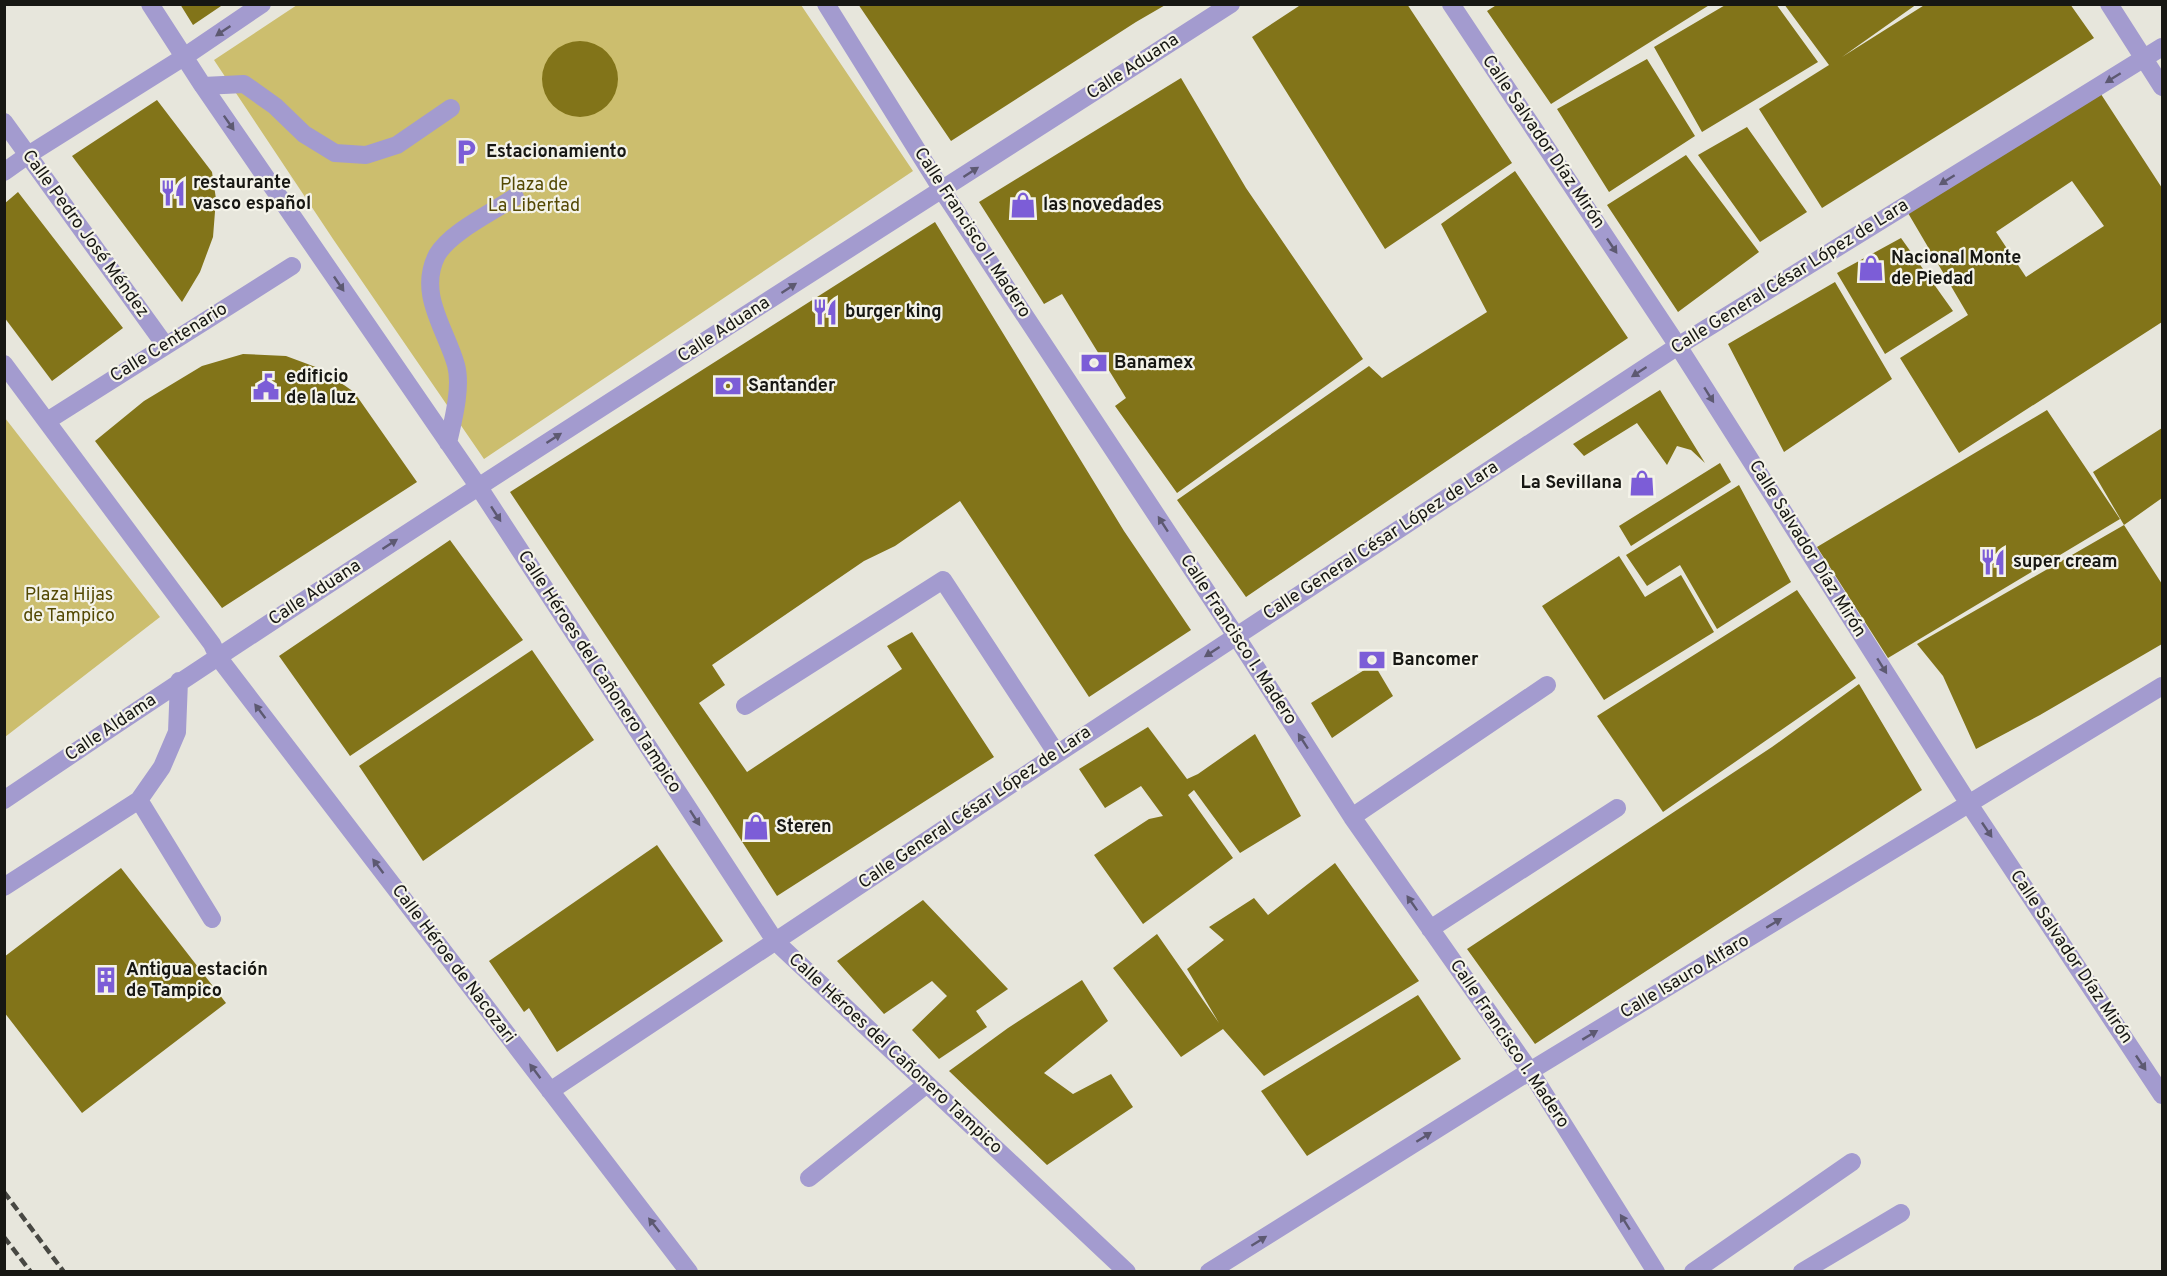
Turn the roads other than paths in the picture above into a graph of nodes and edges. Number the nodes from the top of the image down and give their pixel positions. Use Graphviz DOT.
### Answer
graph roads {
  1 [pos="150,4"];
  2 [pos="262,4"];
  3 [pos="826,4"];
  4 [pos="1231,4"];
  5 [pos="1451,4"];
  6 [pos="2109,4"];
  7 [pos="2163,47"];
  8 [pos="184,57"];
  9 [pos="2144,59"];
  10 [pos="203,86"];
  11 [pos="2163,87"];
  12 [pos="451,108"];
  13 [pos="4,122"];
  14 [pos="28,155"];
  15 [pos="4,172"];
  16 [pos="942,190"];
  17 [pos="515,197"];
  18 [pos="292,266"];
  19 [pos="165,345"];
  20 [pos="1678,346"];
  21 [pos="4,364"];
  22 [pos="47,421"];
  23 [pos="448,443"];
  24 [pos="478,486"];
  25 [pos="1236,636"];
  26 [pos="218,657"];
  27 [pos="179,681"];
  28 [pos="1547,685"];
  29 [pos="2163,686"];
  30 [pos="745,706"];
  31 [pos="1057,754"];
  32 [pos="4,800"];
  33 [pos="140,800"];
  34 [pos="1969,804"];
  35 [pos="1617,808"];
  36 [pos="1352,817"];
  37 [pos="4,887"];
  38 [pos="212,919"];
  39 [pos="1430,929"];
  40 [pos="775,941"];
  41 [pos="1530,1071"];
  42 [pos="927,1084"];
  43 [pos="550,1091"];
  44 [pos="2163,1095"];
  45 [pos="1852,1162"];
  46 [pos="809,1178"];
  47 [pos="1901,1213"];
  48 [pos="689,1272"];
  49 [pos="1127,1272"];
  50 [pos="1209,1272"];
  51 [pos="1656,1272"];
  52 [pos="1693,1272"];
  53 [pos="1802,1272"];
  1 -- 8 [label="street, Calle Héroes del Cañonero Tampico"];
  2 -- 8 [label="street, one-way"];
  3 -- 16 [label="street, Calle Francisco I. Madero"];
  16 -- 4 [label="street, Calle Aduana, one-way"];
  5 -- 20 [label="street, Calle Salvador Díaz Mirón, one-way"];
  6 -- 9 [label="street"];
  7 -- 9 [label="street, Calle General César López de Lara"];
  8 -- 10 [label="street, Calle Héroes del Cañonero Tampico"];
  8 -- 14 [label="street"];
  9 -- 11 [label="street"];
  9 -- 20 [label="street, Calle General César López de Lara, one-way"];
  10 -- 12 [label="street"];
  10 -- 23 [label="street, Calle Héroes del Cañonero Tampico, one-way"];
  13 -- 14 [label="street, Calle Pedro José Méndez"];
  14 -- 15 [label="street"];
  14 -- 19 [label="street, Calle Pedro José Méndez"];
  24 -- 16 [label="street, Calle Aduana, one-way"];
  25 -- 16 [label="street, Calle Francisco I. Madero, one-way"];
  17 -- 23 [label="street"];
  18 -- 19 [label="street, Calle Centenario"];
  19 -- 22 [label="street, Calle Centenario"];
  20 -- 25 [label="street, Calle General César López de Lara, one-way"];
  20 -- 34 [label="street, Calle Salvador Díaz Mirón, one-way"];
  21 -- 22 [label="street, Calle Héroe de Nacozari"];
  22 -- 26 [label="street, Calle Héroe de Nacozari"];
  23 -- 24 [label="street, Calle Héroes del Cañonero Tampico"];
  26 -- 24 [label="street, Calle Aduana, one-way"];
  24 -- 40 [label="street, Calle Héroes del Cañonero Tampico, one-way"];
  25 -- 31 [label="street, Calle General César López de Lara, one-way"];
  36 -- 25 [label="street, Calle Francisco I. Madero, one-way"];
  26 -- 27 [label="street, Calle Aldama"];
  43 -- 26 [label="street, Calle Héroe de Nacozari, one-way"];
  27 -- 32 [label="street, Calle Aldama"];
  27 -- 33 [label="street"];
  28 -- 36 [label="street"];
  29 -- 34 [label="street, Calle Isauro Alfaro"];
  30 -- 31 [label="street"];
  31 -- 40 [label="street, Calle General César López de Lara"];
  33 -- 37 [label="street"];
  33 -- 38 [label="street"];
  41 -- 34 [label="street, Calle Isauro Alfaro, one-way"];
  34 -- 44 [label="street, Calle Salvador Díaz Mirón, one-way"];
  35 -- 39 [label="street"];
  39 -- 36 [label="street, Calle Francisco I. Madero, one-way"];
  39 -- 41 [label="street, Calle Francisco I. Madero"];
  40 -- 42 [label="street, Calle Héroes del Cañonero Tampico"];
  40 -- 43 [label="street, Calle General César López de Lara"];
  50 -- 41 [label="street, Calle Isauro Alfaro, one-way"];
  51 -- 41 [label="street, Calle Francisco I. Madero, one-way"];
  42 -- 46 [label="street"];
  42 -- 49 [label="street, Calle Héroes del Cañonero Tampico"];
  48 -- 43 [label="street, Calle Héroe de Nacozari, one-way"];
  45 -- 52 [label="street"];
  47 -- 53 [label="street"];
}
